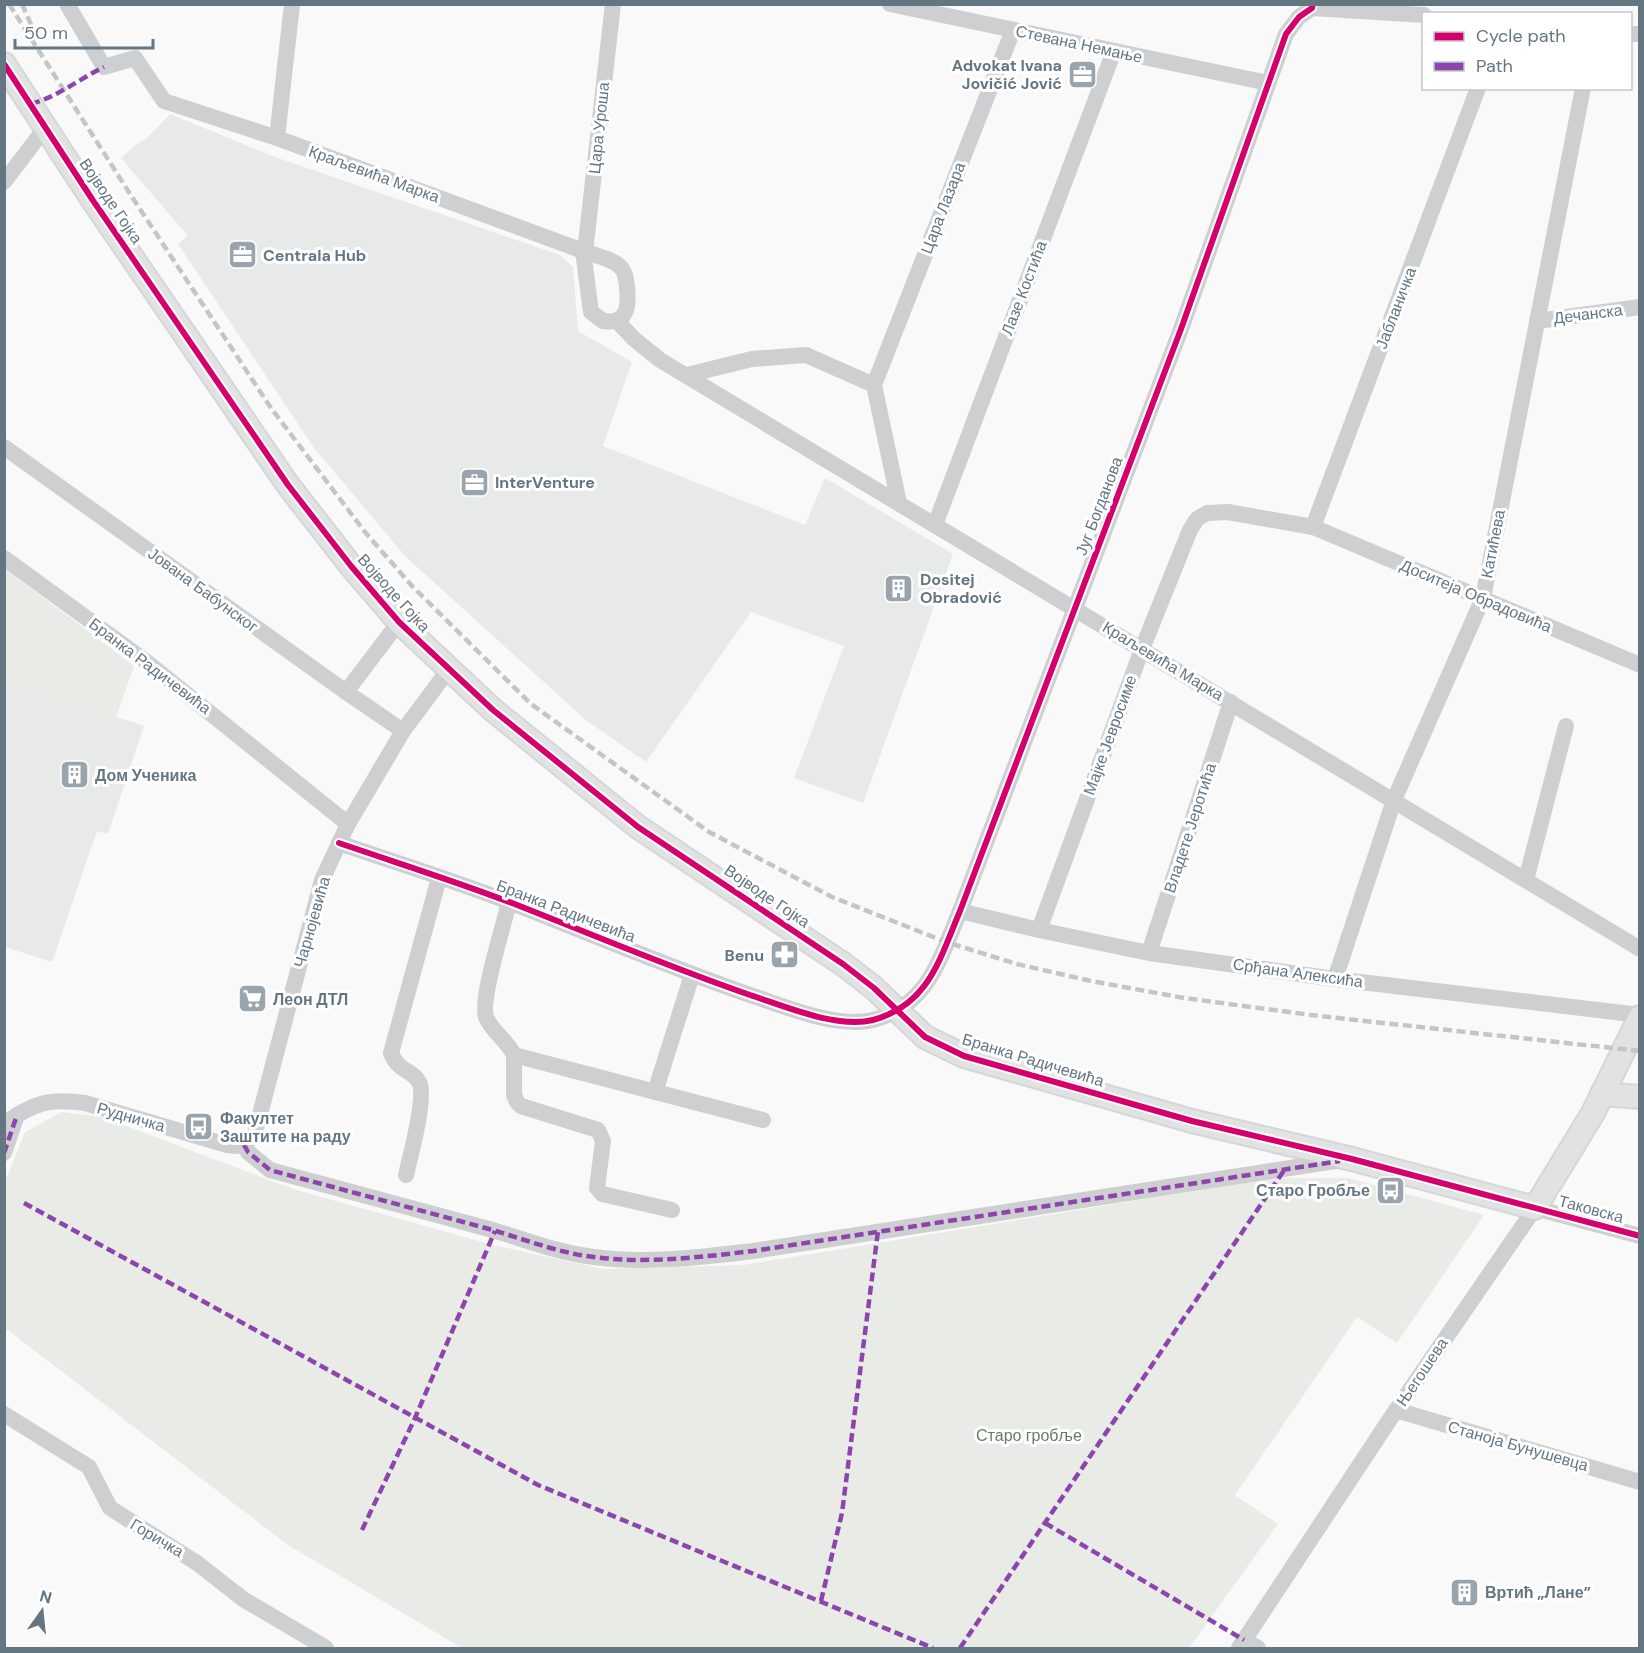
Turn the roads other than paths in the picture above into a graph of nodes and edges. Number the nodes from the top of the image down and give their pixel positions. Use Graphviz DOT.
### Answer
graph roads {
  1 [pos="67,4"];
  2 [pos="292,4"];
  3 [pos="613,4"];
  4 [pos="890,4"];
  5 [pos="1313,6"];
  6 [pos="1422,15"];
  7 [pos="1013,30"];
  8 [pos="1114,51"];
  9 [pos="4,63"];
  10 [pos="1268,83"];
  11 [pos="1477,90"];
  12 [pos="1583,90"];
  13 [pos="46,127"];
  14 [pos="276,138"];
  15 [pos="4,182"];
  16 [pos="584,251"];
  17 [pos="1640,307"];
  18 [pos="616,321"];
  19 [pos="1537,321"];
  20 [pos="687,375"];
  21 [pos="874,385"];
  22 [pos="4,447"];
  23 [pos="899,503"];
  24 [pos="935,525"];
  25 [pos="1313,527"];
  26 [pos="4,558"];
  27 [pos="1483,598"];
  28 [pos="1074,608"];
  29 [pos="399,622"];
  30 [pos="1142,649"];
  31 [pos="1640,665"];
  32 [pos="449,669"];
  33 [pos="346,692"];
  34 [pos="1231,702"];
  35 [pos="1566,726"];
  36 [pos="403,731"];
  37 [pos="1394,800"];
  38 [pos="348,824"];
  39 [pos="339,843"];
  40 [pos="439,878"];
  41 [pos="1526,880"];
  42 [pos="509,902"];
  43 [pos="960,911"];
  44 [pos="1039,930"];
  45 [pos="1640,948"];
  46 [pos="1149,953"];
  47 [pos="692,975"];
  48 [pos="1335,979"];
  49 [pos="898,1011"];
  50 [pos="1640,1016"];
  51 [pos="514,1054"];
  52 [pos="655,1092"];
  53 [pos="1602,1094"];
  54 [pos="1640,1097"];
  55 [pos="11,1119"];
  56 [pos="763,1120"];
  57 [pos="250,1139"];
  58 [pos="4,1153"];
  59 [pos="1352,1159"];
  60 [pos="406,1175"];
  61 [pos="1535,1208"];
  62 [pos="672,1210"];
  63 [pos="1640,1236"];
  64 [pos="1396,1410"];
  65 [pos="4,1414"];
  66 [pos="1640,1482"];
  67 [pos="1247,1646"];
  68 [pos="326,1648"];
  1 -- 14 [label="street, Краљевића Марка"];
  2 -- 14 [label="street"];
  3 -- 16 [label="street, Цара Уроша"];
  4 -- 7 [label="street, Стевана Немање"];
  5 -- 6 [label="street"];
  5 -- 10 [label="street, Југ Богданова"];
  7 -- 8 [label="street, Стевана Немање"];
  7 -- 21 [label="street, Цара Лазара"];
  8 -- 10 [label="street, Стевана Немање"];
  8 -- 24 [label="street, Лазе Костића"];
  9 -- 13 [label="street, Војводе Гојка"];
  10 -- 28 [label="street, Југ Богданова"];
  11 -- 25 [label="street, Јабланичка"];
  12 -- 19 [label="street, Катићева"];
  13 -- 15 [label="street"];
  13 -- 29 [label="street, Војводе Гојка"];
  14 -- 16 [label="street, Краљевића Марка"];
  16 -- 18 [label="street, Краљевића Марка"];
  16 -- 18 [label="street, Краљевића Марка"];
  17 -- 19 [label="street, Дечанска"];
  18 -- 20 [label="street, Краљевића Марка"];
  19 -- 27 [label="street, Катићева"];
  20 -- 21 [label="street"];
  20 -- 23 [label="street, Краљевића Марка"];
  21 -- 23 [label="street"];
  22 -- 33 [label="street, Јована Бабунског"];
  23 -- 24 [label="street, Краљевића Марка"];
  24 -- 28 [label="street, Краљевића Марка"];
  25 -- 27 [label="street, Доситеја Обрадовића"];
  25 -- 30 [label="street, Мајке Јевросиме"];
  26 -- 38 [label="street, Бранка Радичевића"];
  27 -- 31 [label="street, Доситеја Обрадовића"];
  27 -- 37 [label="street, Катићева"];
  28 -- 30 [label="street, Краљевића Марка"];
  28 -- 43 [label="street, Југ Богданова"];
  29 -- 32 [label="street, Војводе Гојка"];
  29 -- 33 [label="street"];
  30 -- 34 [label="street, Краљевића Марка"];
  30 -- 44 [label="street, Мајке Јевросиме"];
  32 -- 36 [label="street, Чарнојевића"];
  32 -- 49 [label="street, Војводе Гојка"];
  33 -- 36 [label="street, Јована Бабунског"];
  34 -- 37 [label="street, Краљевића Марка"];
  34 -- 46 [label="street, Владете Јеротића"];
  35 -- 41 [label="street"];
  36 -- 38 [label="street, Чарнојевића"];
  37 -- 41 [label="street, Краљевића Марка"];
  37 -- 48 [label="street, Катићева"];
  38 -- 39 [label="street, Чарнојевића"];
  39 -- 40 [label="street, Бранка Радичевића"];
  39 -- 57 [label="street, Чарнојевића"];
  40 -- 42 [label="street, Бранка Радичевића"];
  40 -- 60 [label="street"];
  41 -- 45 [label="street, Краљевића Марка"];
  42 -- 47 [label="street, Бранка Радичевића"];
  42 -- 51 [label="street"];
  43 -- 44 [label="street, Срђана Алексића"];
  43 -- 49 [label="street, Југ Богданова"];
  44 -- 46 [label="street, Срђана Алексића"];
  46 -- 48 [label="street, Срђана Алексића"];
  47 -- 49 [label="street, Бранка Радичевића"];
  47 -- 52 [label="street"];
  48 -- 50 [label="street, Срђана Алексића"];
  49 -- 59 [label="street, Бранка Радичевића"];
  50 -- 53 [label="street, Његошева"];
  51 -- 52 [label="street"];
  51 -- 62 [label="street"];
  52 -- 56 [label="street"];
  53 -- 54 [label="street"];
  53 -- 61 [label="street, Његошева"];
  55 -- 57 [label="street, Рудничка"];
  55 -- 58 [label="street"];
  57 -- 59 [label="street"];
  59 -- 61 [label="street, Бранка Радичевића"];
  61 -- 63 [label="street, Таковска"];
  61 -- 64 [label="street, Његошева"];
  64 -- 66 [label="street, Станоја Бунушевца"];
  64 -- 67 [label="street, Његошева"];
  65 -- 68 [label="street, Горичка"];
}
